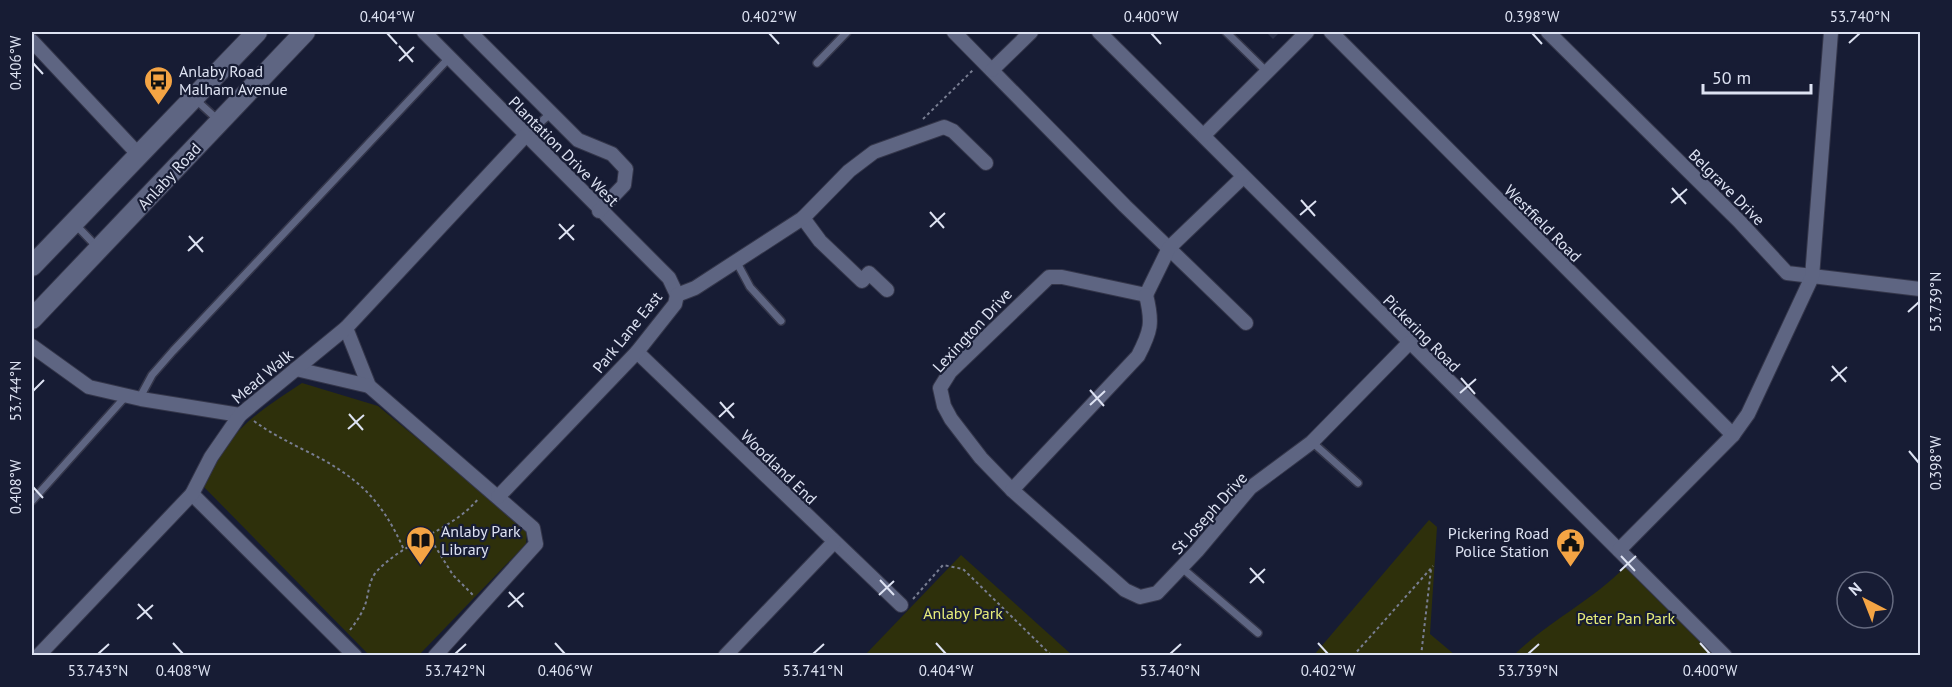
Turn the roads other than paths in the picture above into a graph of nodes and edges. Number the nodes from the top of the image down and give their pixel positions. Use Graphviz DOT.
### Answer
graph roads {
  1 [pos="305,32"];
  2 [pos="424,32"];
  3 [pos="470,32"];
  4 [pos="847,32"];
  5 [pos="954,32"];
  6 [pos="1031,32"];
  7 [pos="1098,32"];
  8 [pos="1226,32"];
  9 [pos="1307,32"];
  10 [pos="1331,32"];
  11 [pos="1548,32"];
  12 [pos="1831,32"];
  13 [pos="254,33"];
  14 [pos="32,41"];
  15 [pos="450,57"];
  16 [pos="817,63"];
  17 [pos="992,69"];
  18 [pos="1267,72"];
  19 [pos="194,97"];
  20 [pos="550,114"];
  21 [pos="219,122"];
  22 [pos="1204,135"];
  23 [pos="525,136"];
  24 [pos="138,154"];
  25 [pos="986,163"];
  26 [pos="1243,177"];
  27 [pos="599,211"];
  28 [pos="803,218"];
  29 [pos="73,223"];
  30 [pos="1169,248"];
  31 [pos="99,249"];
  32 [pos="736,261"];
  33 [pos="32,267"];
  34 [pos="1812,277"];
  35 [pos="1920,289"];
  36 [pos="887,290"];
  37 [pos="677,295"];
  38 [pos="1146,295"];
  39 [pos="32,319"];
  40 [pos="781,321"];
  41 [pos="1246,323"];
  42 [pos="346,328"];
  43 [pos="1409,343"];
  44 [pos="32,346"];
  45 [pos="637,352"];
  46 [pos="296,369"];
  47 [pos="369,386"];
  48 [pos="133,397"];
  49 [pos="245,416"];
  50 [pos="1733,435"];
  51 [pos="1312,442"];
  52 [pos="1358,483"];
  53 [pos="1012,490"];
  54 [pos="192,494"];
  55 [pos="498,497"];
  56 [pos="32,501"];
  57 [pos="1053,526"];
  58 [pos="834,542"];
  59 [pos="1619,550"];
  60 [pos="1182,568"];
  61 [pos="901,605"];
  62 [pos="1258,633"];
  63 [pos="352,654"];
  64 [pos="38,656"];
  65 [pos="435,656"];
  66 [pos="725,656"];
  67 [pos="1725,656"];
  1 -- 21 [label="main road, Anlaby Road"];
  2 -- 15 [label="street, Plantation Drive West"];
  3 -- 20 [label="street"];
  4 -- 16 [label="lane"];
  5 -- 17 [label="street"];
  6 -- 17 [label="street"];
  7 -- 22 [label="street, Pickering Road"];
  8 -- 18 [label="lane"];
  9 -- 18 [label="street"];
  10 -- 50 [label="street, Westfield Road"];
  11 -- 34 [label="street, Belgrave Drive"];
  12 -- 34 [label="street"];
  13 -- 19 [label="main road"];
  14 -- 24 [label="street"];
  15 -- 23 [label="street, Plantation Drive West"];
  15 -- 48 [label="lane"];
  17 -- 30 [label="street"];
  18 -- 22 [label="street"];
  19 -- 21 [label="lane"];
  19 -- 24 [label="main road"];
  20 -- 23 [label="lane"];
  20 -- 27 [label="street"];
  21 -- 31 [label="main road, Anlaby Road"];
  22 -- 26 [label="street, Pickering Road"];
  23 -- 27 [label="street, Plantation Drive West"];
  23 -- 42 [label="street, Mead Walk"];
  24 -- 29 [label="main road"];
  25 -- 28 [label="street, Park Lane East"];
  26 -- 30 [label="street"];
  26 -- 43 [label="street, Pickering Road"];
  27 -- 37 [label="street, Plantation Drive West"];
  28 -- 32 [label="street, Park Lane East"];
  28 -- 36 [label="street"];
  29 -- 31 [label="lane"];
  29 -- 33 [label="main road"];
  30 -- 38 [label="street"];
  30 -- 41 [label="street"];
  31 -- 39 [label="main road, Anlaby Road"];
  32 -- 37 [label="street, Park Lane East"];
  32 -- 40 [label="lane"];
  34 -- 35 [label="street, Belgrave Drive"];
  34 -- 50 [label="street"];
  37 -- 45 [label="street, Park Lane East"];
  38 -- 53 [label="street"];
  38 -- 53 [label="street, Lexington Drive"];
  42 -- 46 [label="street, Mead Walk"];
  42 -- 47 [label="street"];
  43 -- 51 [label="street, St Joseph Drive"];
  43 -- 59 [label="street, Pickering Road"];
  44 -- 48 [label="street"];
  45 -- 55 [label="street, Park Lane East"];
  45 -- 58 [label="street, Woodland End"];
  46 -- 47 [label="street"];
  46 -- 49 [label="street, Mead Walk"];
  47 -- 55 [label="street"];
  48 -- 49 [label="street"];
  48 -- 56 [label="lane"];
  49 -- 54 [label="street, Mead Walk"];
  50 -- 59 [label="street"];
  51 -- 52 [label="lane"];
  51 -- 60 [label="street, St Joseph Drive"];
  53 -- 57 [label="street, Lexington Drive"];
  54 -- 63 [label="street"];
  54 -- 64 [label="street, Mead Walk"];
  55 -- 65 [label="street"];
  57 -- 60 [label="street, St Joseph Drive"];
  58 -- 61 [label="street, Woodland End"];
  58 -- 66 [label="street"];
  59 -- 67 [label="street, Pickering Road"];
  60 -- 62 [label="lane"];
}
